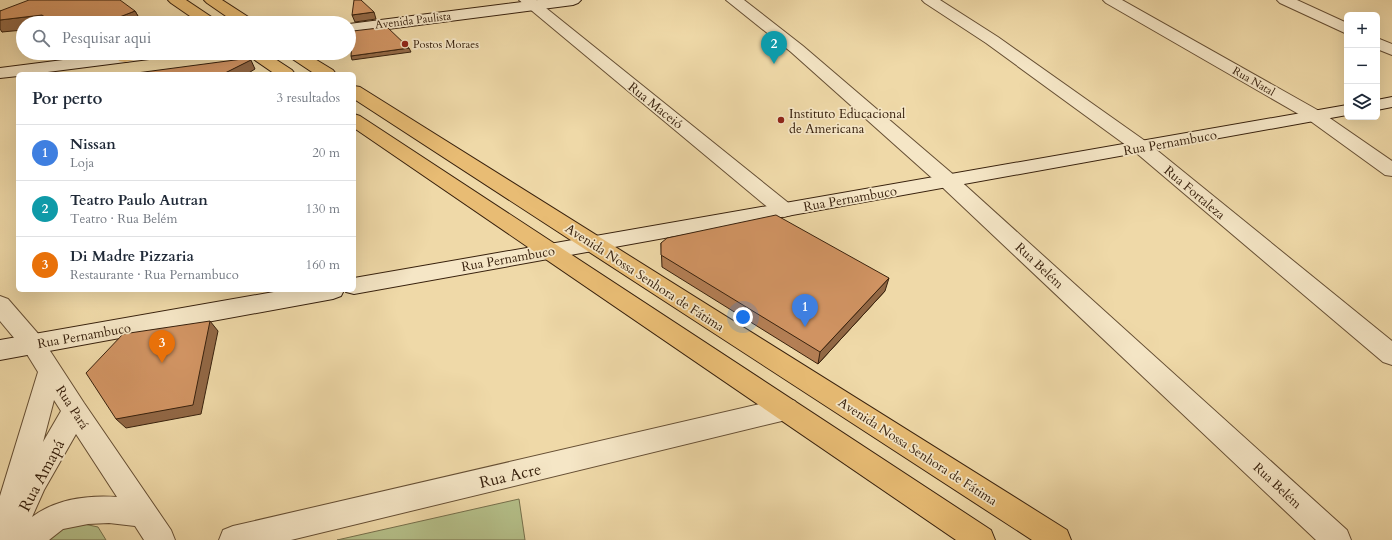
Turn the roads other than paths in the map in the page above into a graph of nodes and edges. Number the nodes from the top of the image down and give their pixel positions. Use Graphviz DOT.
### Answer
graph roads {
  1 [pos="176,0"];
  2 [pos="212,0"];
  3 [pos="573,0"];
  4 [pos="734,0"];
  5 [pos="930,0"];
  6 [pos="1111,0"];
  7 [pos="1285,0"];
  8 [pos="530,2"];
  9 [pos="192,16"];
  10 [pos="236,16"];
  11 [pos="356,27"];
  12 [pos="1344,28"];
  13 [pos="1380,44"];
  14 [pos="1392,50"];
  15 [pos="102,60"];
  16 [pos="265,60"];
  17 [pos="305,60"];
  18 [pos="283,72"];
  19 [pos="324,72"];
  20 [pos="0,73"];
  21 [pos="356,92"];
  22 [pos="1392,102"];
  23 [pos="1380,104"];
  24 [pos="1344,111"];
  25 [pos="1315,116"];
  26 [pos="356,121"];
  27 [pos="1141,147"];
  28 [pos="1392,170"];
  29 [pos="948,181"];
  30 [pos="784,210"];
  31 [pos="592,244"];
  32 [pos="549,251"];
  33 [pos="356,286"];
  34 [pos="322,292"];
  35 [pos="0,305"];
  36 [pos="33,344"];
  37 [pos="0,350"];
  38 [pos="1392,355"];
  39 [pos="50,372"];
  40 [pos="786,409"];
  41 [pos="75,411"];
  42 [pos="142,513"];
  43 [pos="1,540"];
  44 [pos="8,540"];
  45 [pos="27,540"];
  46 [pos="161,540"];
  47 [pos="233,540"];
  48 [pos="981,540"];
  49 [pos="1057,540"];
  50 [pos="1337,540"];
  1 -- 9 [label="main road"];
  2 -- 10 [label="main road"];
  3 -- 8 [label="street, Avenida Paulista"];
  4 -- 29 [label="street, Rua Belém"];
  5 -- 27 [label="street, Rua Fortaleza"];
  6 -- 25 [label="street, Rua Natal"];
  7 -- 12 [label="street"];
  8 -- 11 [label="street, Avenida Paulista"];
  8 -- 30 [label="street, Rua Maceió"];
  13 -- 14 [label="street"];
  15 -- 20 [label="street"];
  16 -- 18 [label="main road"];
  17 -- 19 [label="main road"];
  21 -- 31 [label="main road, Avenida Nossa Senhora de Fátima"];
  22 -- 23 [label="street"];
  24 -- 25 [label="street, Rua Pernambuco"];
  25 -- 27 [label="street, Rua Pernambuco"];
  25 -- 28 [label="street, Rua Natal"];
  26 -- 32 [label="main road"];
  27 -- 29 [label="street, Rua Pernambuco"];
  27 -- 38 [label="street, Rua Fortaleza"];
  29 -- 30 [label="street, Rua Pernambuco"];
  29 -- 50 [label="street, Rua Belém"];
  30 -- 31 [label="street, Rua Pernambuco"];
  31 -- 32 [label="street, Rua Pernambuco"];
  31 -- 49 [label="main road, Avenida Nossa Senhora de Fátima"];
  32 -- 33 [label="street, Rua Pernambuco"];
  32 -- 40 [label="main road"];
  34 -- 36 [label="street, Rua Pernambuco"];
  35 -- 36 [label="street, Rua Pará"];
  36 -- 37 [label="street, Rua Pernambuco"];
  36 -- 39 [label="street, Rua Pará"];
  39 -- 41 [label="street, Rua Pará"];
  39 -- 43 [label="street, Rua Amapá"];
  40 -- 47 [label="street, Rua Acre"];
  40 -- 48 [label="main road"];
  41 -- 42 [label="street, Rua Pará"];
  41 -- 44 [label="street, Rua Amapá"];
  42 -- 45 [label="street"];
  42 -- 46 [label="street, Rua Pará"];
}
